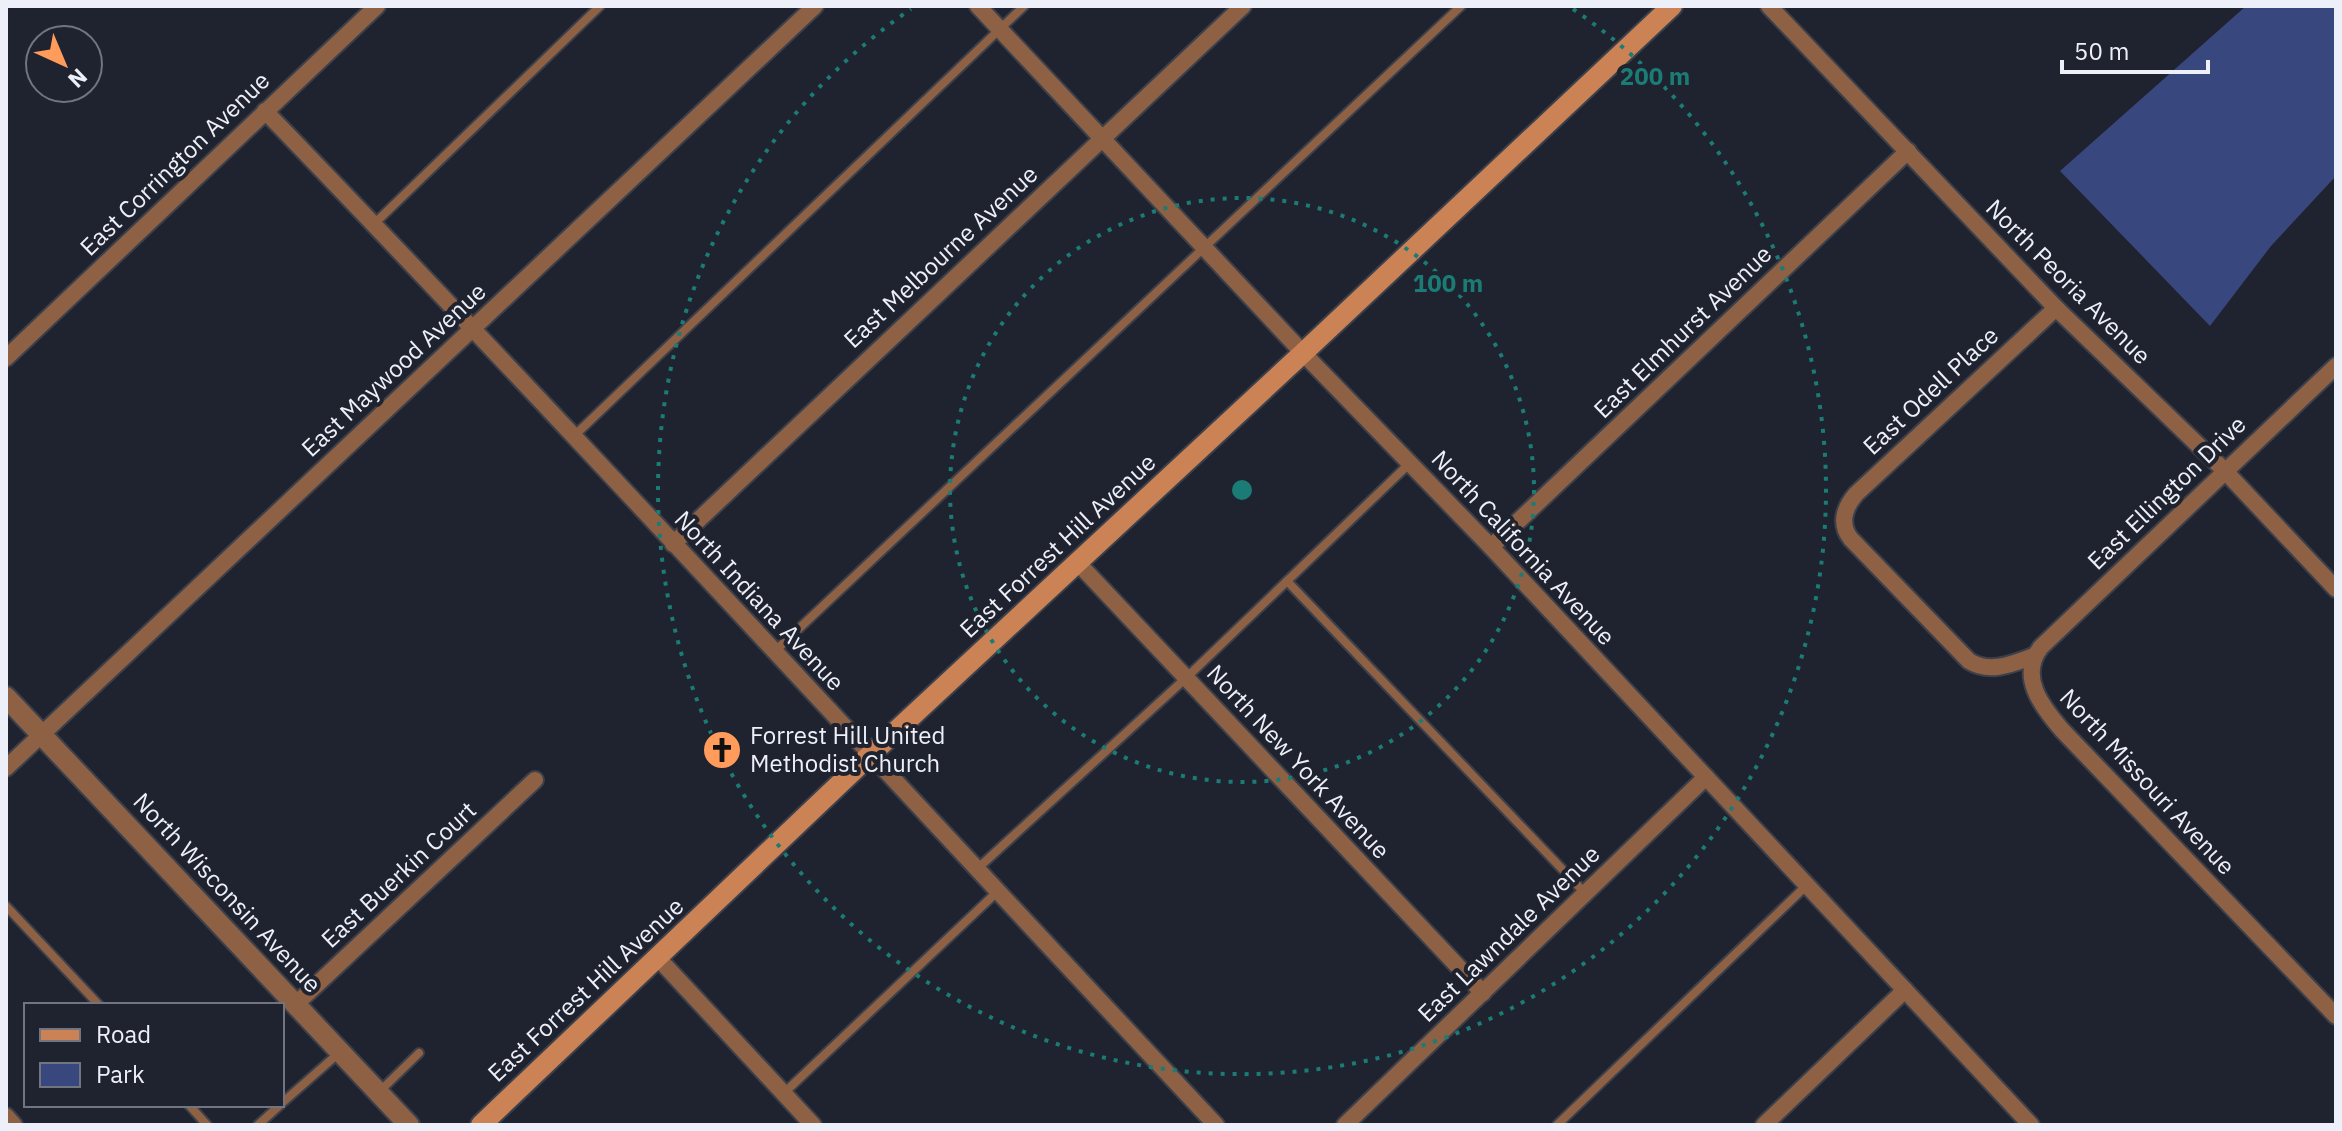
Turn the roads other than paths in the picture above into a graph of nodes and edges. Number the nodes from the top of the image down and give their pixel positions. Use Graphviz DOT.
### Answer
graph roads {
  1 [pos="377,6"];
  2 [pos="600,6"];
  3 [pos="815,6"];
  4 [pos="978,6"];
  5 [pos="1024,6"];
  6 [pos="1243,6"];
  7 [pos="1461,6"];
  8 [pos="1672,6"];
  9 [pos="1769,6"];
  10 [pos="999,29"];
  11 [pos="265,111"];
  12 [pos="1101,139"];
  13 [pos="1908,151"];
  14 [pos="374,224"];
  15 [pos="1203,247"];
  16 [pos="2056,308"];
  17 [pos="474,328"];
  18 [pos="1303,353"];
  19 [pos="6,358"];
  20 [pos="2336,366"];
  21 [pos="574,437"];
  22 [pos="1410,463"];
  23 [pos="2224,470"];
  24 [pos="673,544"];
  25 [pos="1491,547"];
  26 [pos="1078,563"];
  27 [pos="1287,581"];
  28 [pos="2336,589"];
  29 [pos="774,653"];
  30 [pos="2034,656"];
  31 [pos="1186,678"];
  32 [pos="6,697"];
  33 [pos="41,735"];
  34 [pos="869,756"];
  35 [pos="6,768"];
  36 [pos="1706,777"];
  37 [pos="535,780"];
  38 [pos="977,870"];
  39 [pos="1807,885"];
  40 [pos="997,892"];
  41 [pos="1585,894"];
  42 [pos="6,906"];
  43 [pos="658,958"];
  44 [pos="2336,989"];
  45 [pos="1905,990"];
  46 [pos="1483,993"];
  47 [pos="2322,1002"];
  48 [pos="97,1003"];
  49 [pos="296,1004"];
  50 [pos="2336,1016"];
  51 [pos="340,1051"];
  52 [pos="419,1053"];
  53 [pos="379,1092"];
  54 [pos="784,1094"];
  55 [pos="284,1101"];
  56 [pos="191,1107"];
  57 [pos="278,1107"];
  58 [pos="6,1116"];
  59 [pos="14,1125"];
  60 [pos="207,1125"];
  61 [pos="258,1125"];
  62 [pos="409,1125"];
  63 [pos="481,1125"];
  64 [pos="813,1125"];
  65 [pos="1216,1125"];
  66 [pos="1345,1125"];
  67 [pos="1557,1125"];
  68 [pos="1764,1125"];
  69 [pos="2031,1125"];
  1 -- 11 [label="street, East Corrington Avenue"];
  2 -- 14 [label="lane"];
  3 -- 17 [label="street, East Maywood Avenue"];
  4 -- 10 [label="street, North California Avenue"];
  5 -- 10 [label="lane"];
  6 -- 12 [label="street, East Melbourne Avenue"];
  7 -- 15 [label="lane"];
  8 -- 18 [label="main road, East Forrest Hill Avenue"];
  9 -- 13 [label="street, North Peoria Avenue"];
  10 -- 12 [label="street, North California Avenue"];
  10 -- 21 [label="lane"];
  11 -- 14 [label="street, North Indiana Avenue"];
  11 -- 19 [label="street, East Corrington Avenue"];
  12 -- 15 [label="street, North California Avenue"];
  12 -- 24 [label="street, East Melbourne Avenue"];
  13 -- 16 [label="street, North Peoria Avenue"];
  13 -- 25 [label="street, East Elmhurst Avenue"];
  14 -- 17 [label="street, North Indiana Avenue"];
  15 -- 18 [label="street, North California Avenue"];
  15 -- 29 [label="lane"];
  16 -- 23 [label="street, North Peoria Avenue"];
  16 -- 30 [label="street, East Odell Place"];
  17 -- 21 [label="street, North Indiana Avenue"];
  17 -- 33 [label="street, East Maywood Avenue"];
  18 -- 22 [label="street, North California Avenue"];
  18 -- 26 [label="main road, East Forrest Hill Avenue"];
  20 -- 23 [label="street, East Ellington Drive"];
  21 -- 24 [label="street, North Indiana Avenue"];
  22 -- 25 [label="street, North California Avenue"];
  22 -- 27 [label="lane"];
  23 -- 28 [label="street, North Peoria Avenue"];
  23 -- 30 [label="street, East Ellington Drive"];
  24 -- 29 [label="street, North Indiana Avenue"];
  25 -- 36 [label="street, North California Avenue"];
  26 -- 31 [label="street, North New York Avenue"];
  26 -- 34 [label="main road, East Forrest Hill Avenue"];
  27 -- 31 [label="lane"];
  27 -- 41 [label="lane"];
  29 -- 34 [label="street, North Indiana Avenue"];
  30 -- 47 [label="street, North Missouri Avenue"];
  31 -- 38 [label="lane"];
  31 -- 46 [label="street, North New York Avenue"];
  32 -- 33 [label="street, North Wisconsin Avenue"];
  33 -- 35 [label="street, East Maywood Avenue"];
  33 -- 49 [label="street, North Wisconsin Avenue"];
  34 -- 38 [label="street, North Indiana Avenue"];
  34 -- 43 [label="main road, East Forrest Hill Avenue"];
  36 -- 39 [label="street, North California Avenue"];
  36 -- 41 [label="street, East Lawndale Avenue"];
  37 -- 49 [label="street, East Buerkin Court"];
  38 -- 40 [label="street, North Indiana Avenue"];
  39 -- 45 [label="street, North California Avenue"];
  39 -- 67 [label="lane"];
  40 -- 54 [label="lane"];
  40 -- 65 [label="street, North Indiana Avenue"];
  41 -- 46 [label="street, East Lawndale Avenue"];
  42 -- 48 [label="lane"];
  43 -- 54 [label="street"];
  43 -- 63 [label="main road, East Forrest Hill Avenue"];
  44 -- 47 [label="street"];
  45 -- 68 [label="street"];
  45 -- 69 [label="street, North California Avenue"];
  46 -- 66 [label="street, East Lawndale Avenue"];
  47 -- 50 [label="street, North Missouri Avenue"];
  49 -- 51 [label="street, North Wisconsin Avenue"];
  51 -- 53 [label="street, North Wisconsin Avenue"];
  51 -- 55 [label="lane"];
  52 -- 53 [label="lane"];
  53 -- 62 [label="street, North Wisconsin Avenue"];
  54 -- 64 [label="street"];
  56 -- 60 [label="lane"];
  57 -- 61 [label="lane"];
  58 -- 59 [label="street"];
}
